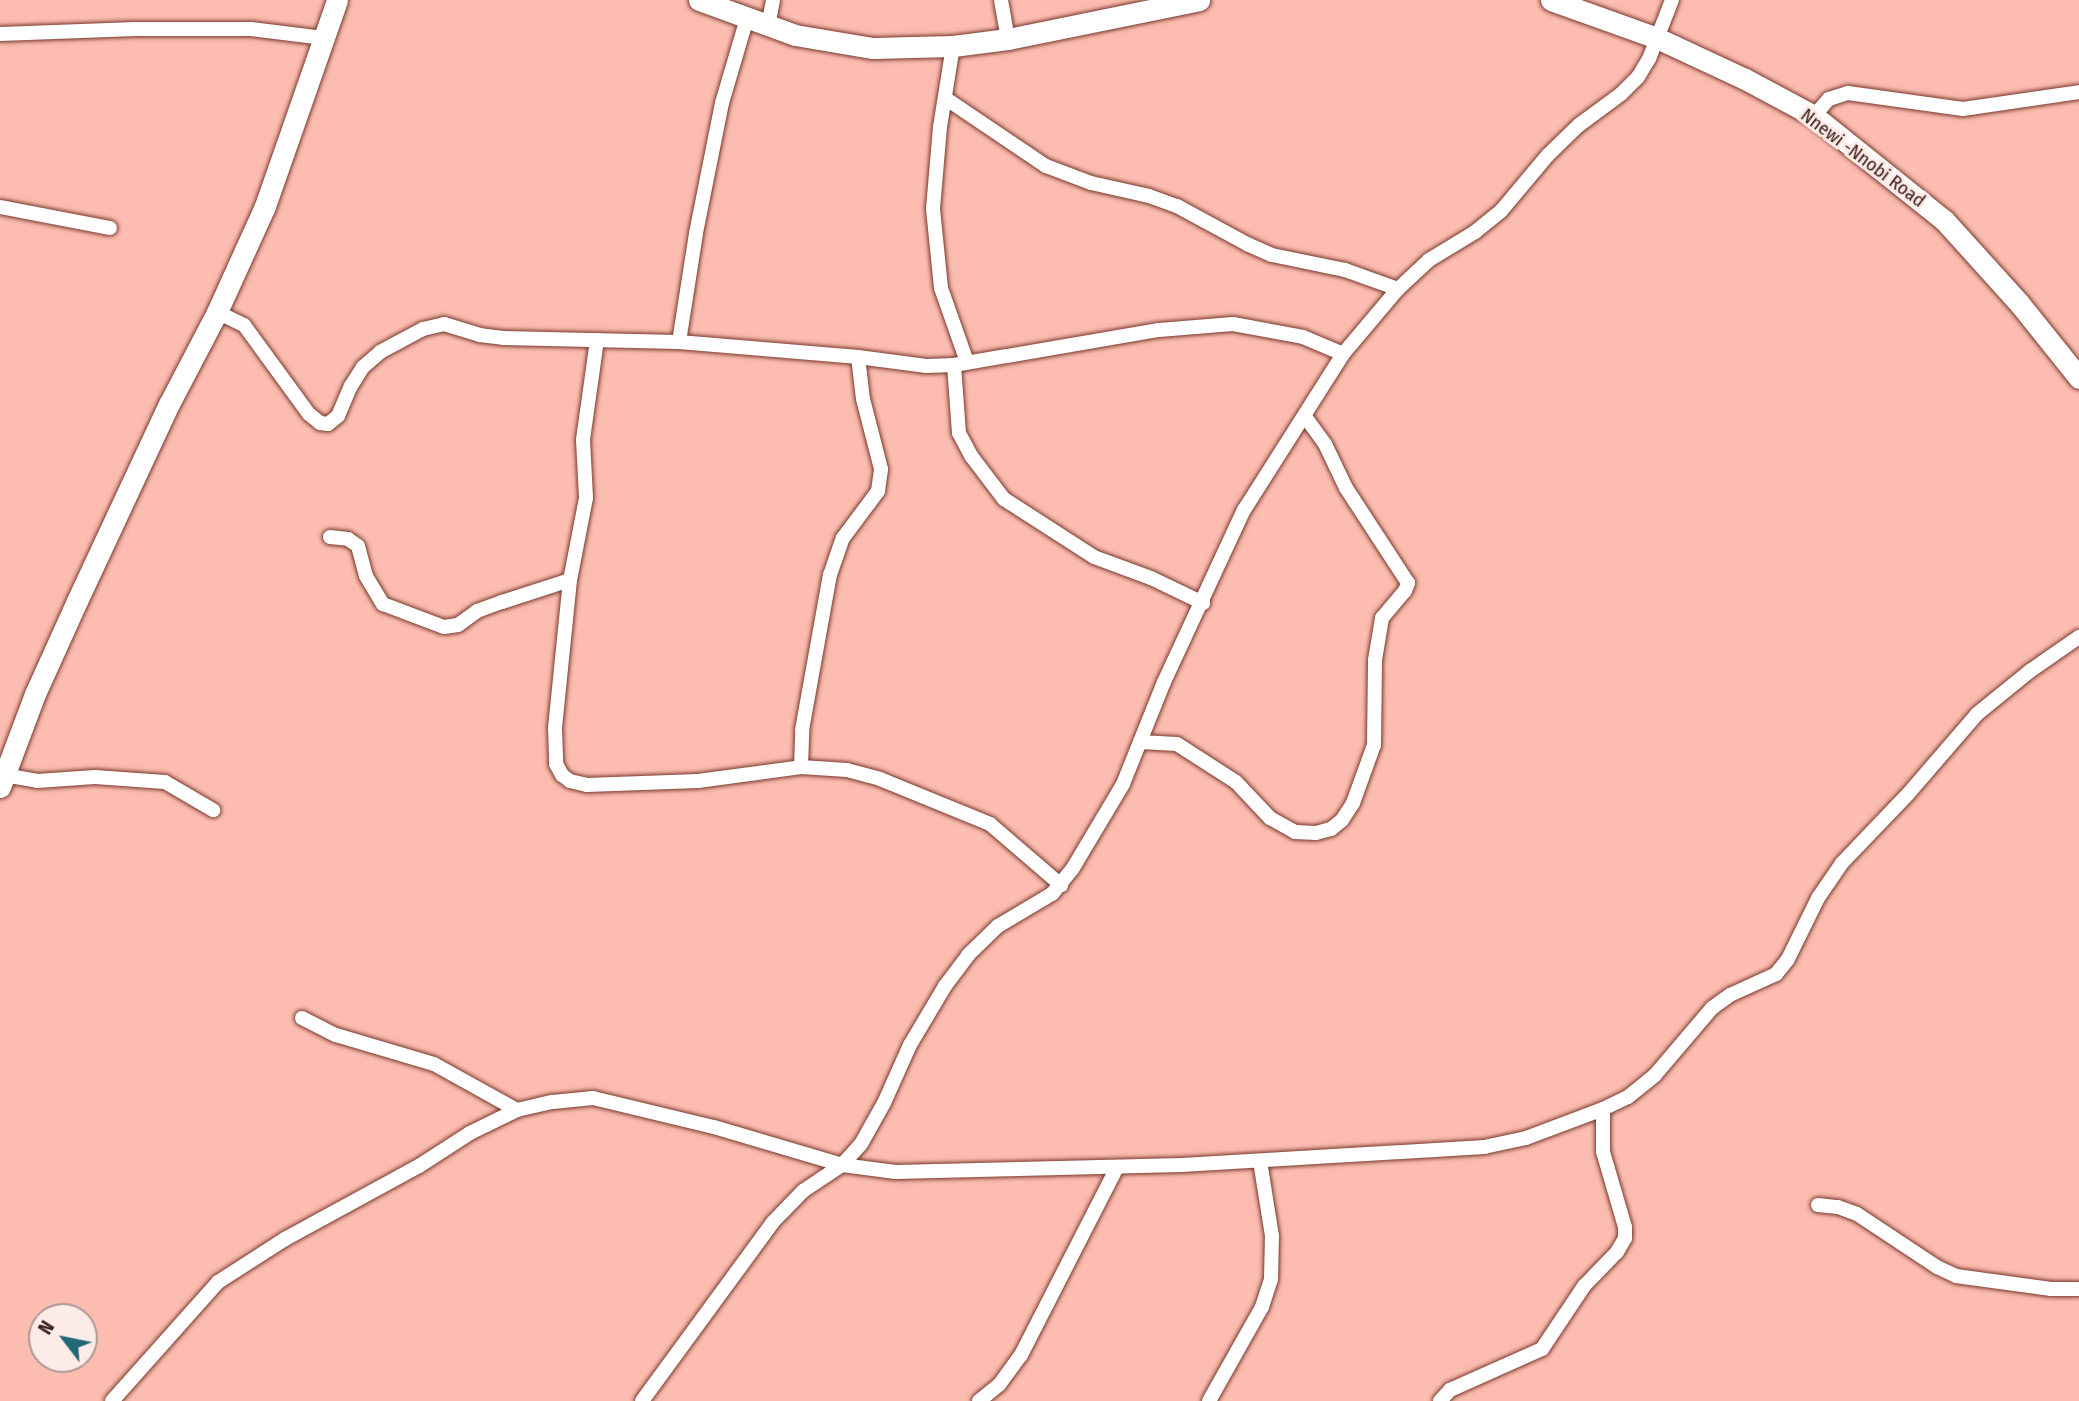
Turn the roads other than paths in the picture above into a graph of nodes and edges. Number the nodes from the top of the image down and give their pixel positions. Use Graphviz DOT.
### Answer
graph roads {
  1 [pos="337,0"];
  2 [pos="699,0"];
  3 [pos="773,0"];
  4 [pos="1001,0"];
  5 [pos="1199,0"];
  6 [pos="1551,0"];
  7 [pos="1672,0"];
  8 [pos="747,18"];
  9 [pos="768,26"];
  10 [pos="0,34"];
  11 [pos="323,38"];
  12 [pos="1657,38"];
  13 [pos="1008,39"];
  14 [pos="953,46"];
  15 [pos="2079,92"];
  16 [pos="945,98"];
  17 [pos="1814,116"];
  18 [pos="0,207"];
  19 [pos="110,229"];
  20 [pos="1398,289"];
  21 [pos="217,312"];
  22 [pos="597,340"];
  23 [pos="679,342"];
  24 [pos="1343,354"];
  25 [pos="858,357"];
  26 [pos="960,363"];
  27 [pos="2079,378"];
  28 [pos="1305,416"];
  29 [pos="330,537"];
  30 [pos="570,580"];
  31 [pos="1203,603"];
  32 [pos="2079,637"];
  33 [pos="1139,742"];
  34 [pos="801,767"];
  35 [pos="2,781"];
  36 [pos="213,810"];
  37 [pos="1061,884"];
  38 [pos="303,1018"];
  39 [pos="1604,1109"];
  40 [pos="517,1110"];
  41 [pos="1261,1161"];
  42 [pos="842,1166"];
  43 [pos="1116,1167"];
  44 [pos="1818,1205"];
  45 [pos="2079,1289"];
  46 [pos="111,1401"];
  47 [pos="642,1401"];
  48 [pos="979,1401"];
  49 [pos="1209,1401"];
  50 [pos="1440,1401"];
  1 -- 11 [label="main road"];
  2 -- 8 [label="main road"];
  3 -- 9 [label="street"];
  4 -- 13 [label="street"];
  5 -- 13 [label="main road"];
  6 -- 12 [label="main road, Nnewi -Nnobi Road"];
  7 -- 12 [label="street"];
  8 -- 9 [label="main road"];
  8 -- 23 [label="street"];
  9 -- 14 [label="main road"];
  10 -- 11 [label="street"];
  11 -- 21 [label="main road"];
  12 -- 17 [label="main road, Nnewi -Nnobi Road"];
  12 -- 20 [label="street"];
  13 -- 14 [label="main road"];
  14 -- 16 [label="street"];
  15 -- 17 [label="street"];
  16 -- 20 [label="street"];
  16 -- 26 [label="street"];
  17 -- 27 [label="main road, Nnewi -Nnobi Road"];
  18 -- 19 [label="street"];
  20 -- 24 [label="street"];
  21 -- 22 [label="street"];
  21 -- 35 [label="main road"];
  22 -- 23 [label="street"];
  22 -- 30 [label="street"];
  23 -- 25 [label="street"];
  24 -- 26 [label="street"];
  24 -- 28 [label="street"];
  25 -- 26 [label="street"];
  25 -- 34 [label="street"];
  26 -- 31 [label="street"];
  28 -- 31 [label="street"];
  28 -- 33 [label="street"];
  29 -- 30 [label="street"];
  30 -- 34 [label="street"];
  31 -- 33 [label="street"];
  32 -- 39 [label="street"];
  33 -- 37 [label="street"];
  34 -- 37 [label="street"];
  35 -- 36 [label="street"];
  37 -- 42 [label="street"];
  38 -- 40 [label="street"];
  39 -- 41 [label="street"];
  39 -- 50 [label="street"];
  40 -- 42 [label="street"];
  40 -- 46 [label="street"];
  41 -- 43 [label="street"];
  41 -- 49 [label="street"];
  42 -- 43 [label="street"];
  42 -- 47 [label="street"];
  43 -- 48 [label="street"];
  44 -- 45 [label="street"];
}
